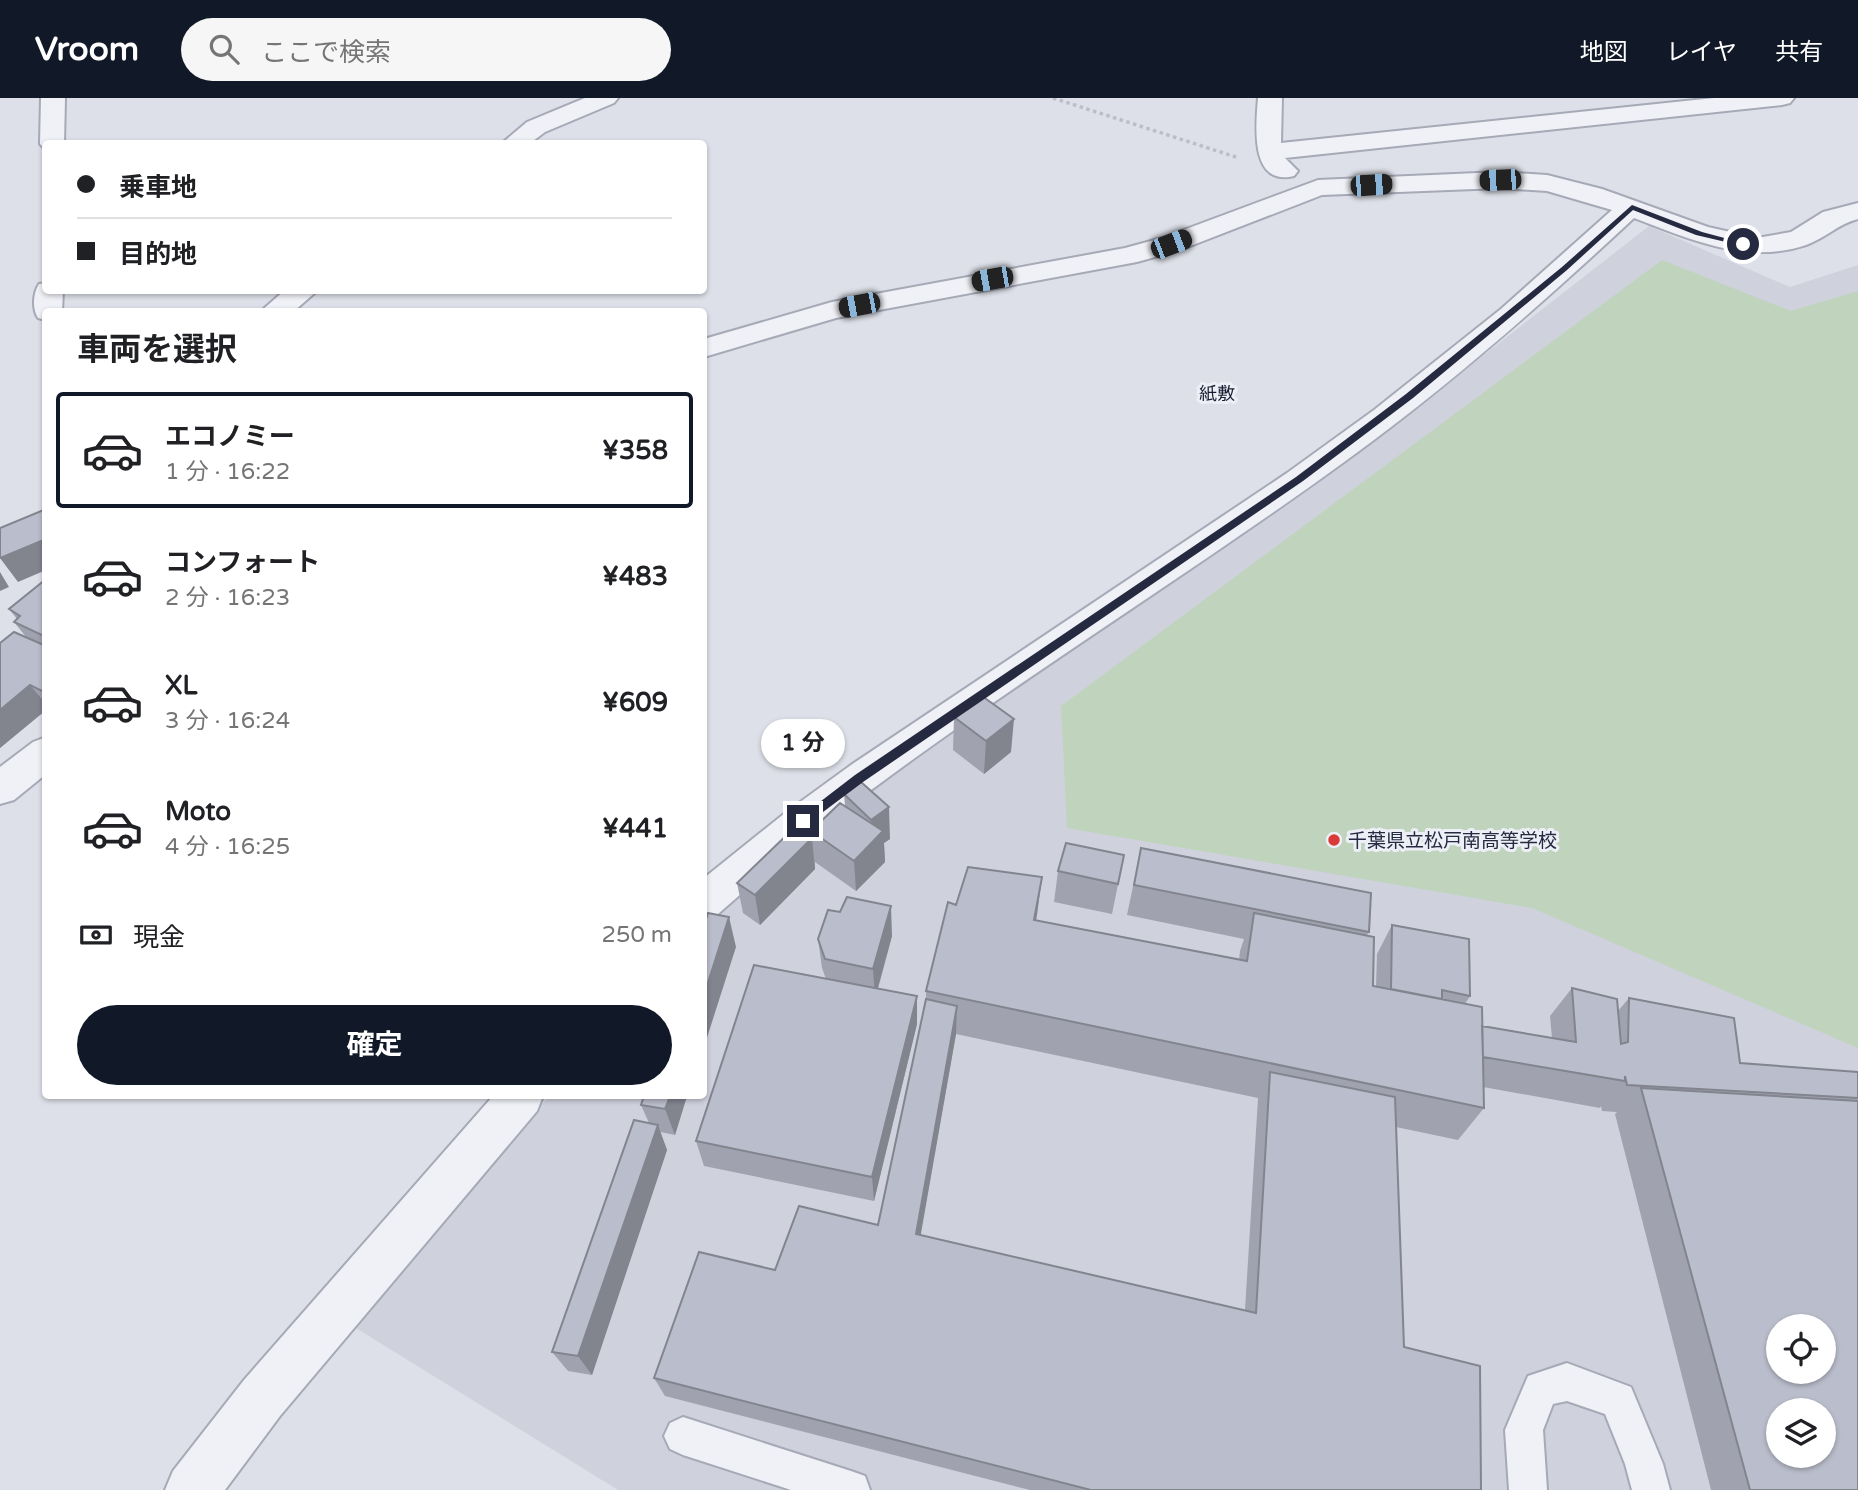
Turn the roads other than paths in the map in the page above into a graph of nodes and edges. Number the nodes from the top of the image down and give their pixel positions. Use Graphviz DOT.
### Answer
graph roads {
  1 [pos="53,98"];
  2 [pos="606,98"];
  3 [pos="1270,98"];
  4 [pos="1782,98"];
  5 [pos="52,140"];
  6 [pos="518,140"];
  7 [pos="1273,160"];
  8 [pos="1318,188"];
  9 [pos="1632,207"];
  10 [pos="1858,211"];
  11 [pos="299,294"];
  12 [pos="279,308"];
  13 [pos="707,347"];
  14 [pos="42,755"];
  15 [pos="0,789"];
  16 [pos="707,899"];
  17 [pos="518,1099"];
  18 [pos="683,1436"];
  19 [pos="192,1490"];
  20 [pos="851,1490"];
  21 [pos="1528,1490"];
  22 [pos="1651,1490"];
  1 -- 5 [label="street"];
  2 -- 6 [label="street"];
  3 -- 7 [label="street"];
  4 -- 7 [label="street"];
  7 -- 8 [label="street"];
  8 -- 9 [label="street"];
  8 -- 13 [label="street"];
  9 -- 10 [label="street"];
  9 -- 16 [label="street"];
  11 -- 12 [label="street"];
  14 -- 15 [label="street"];
  17 -- 19 [label="street"];
  18 -- 20 [label="lane"];
  21 -- 22 [label="lane"];
}
